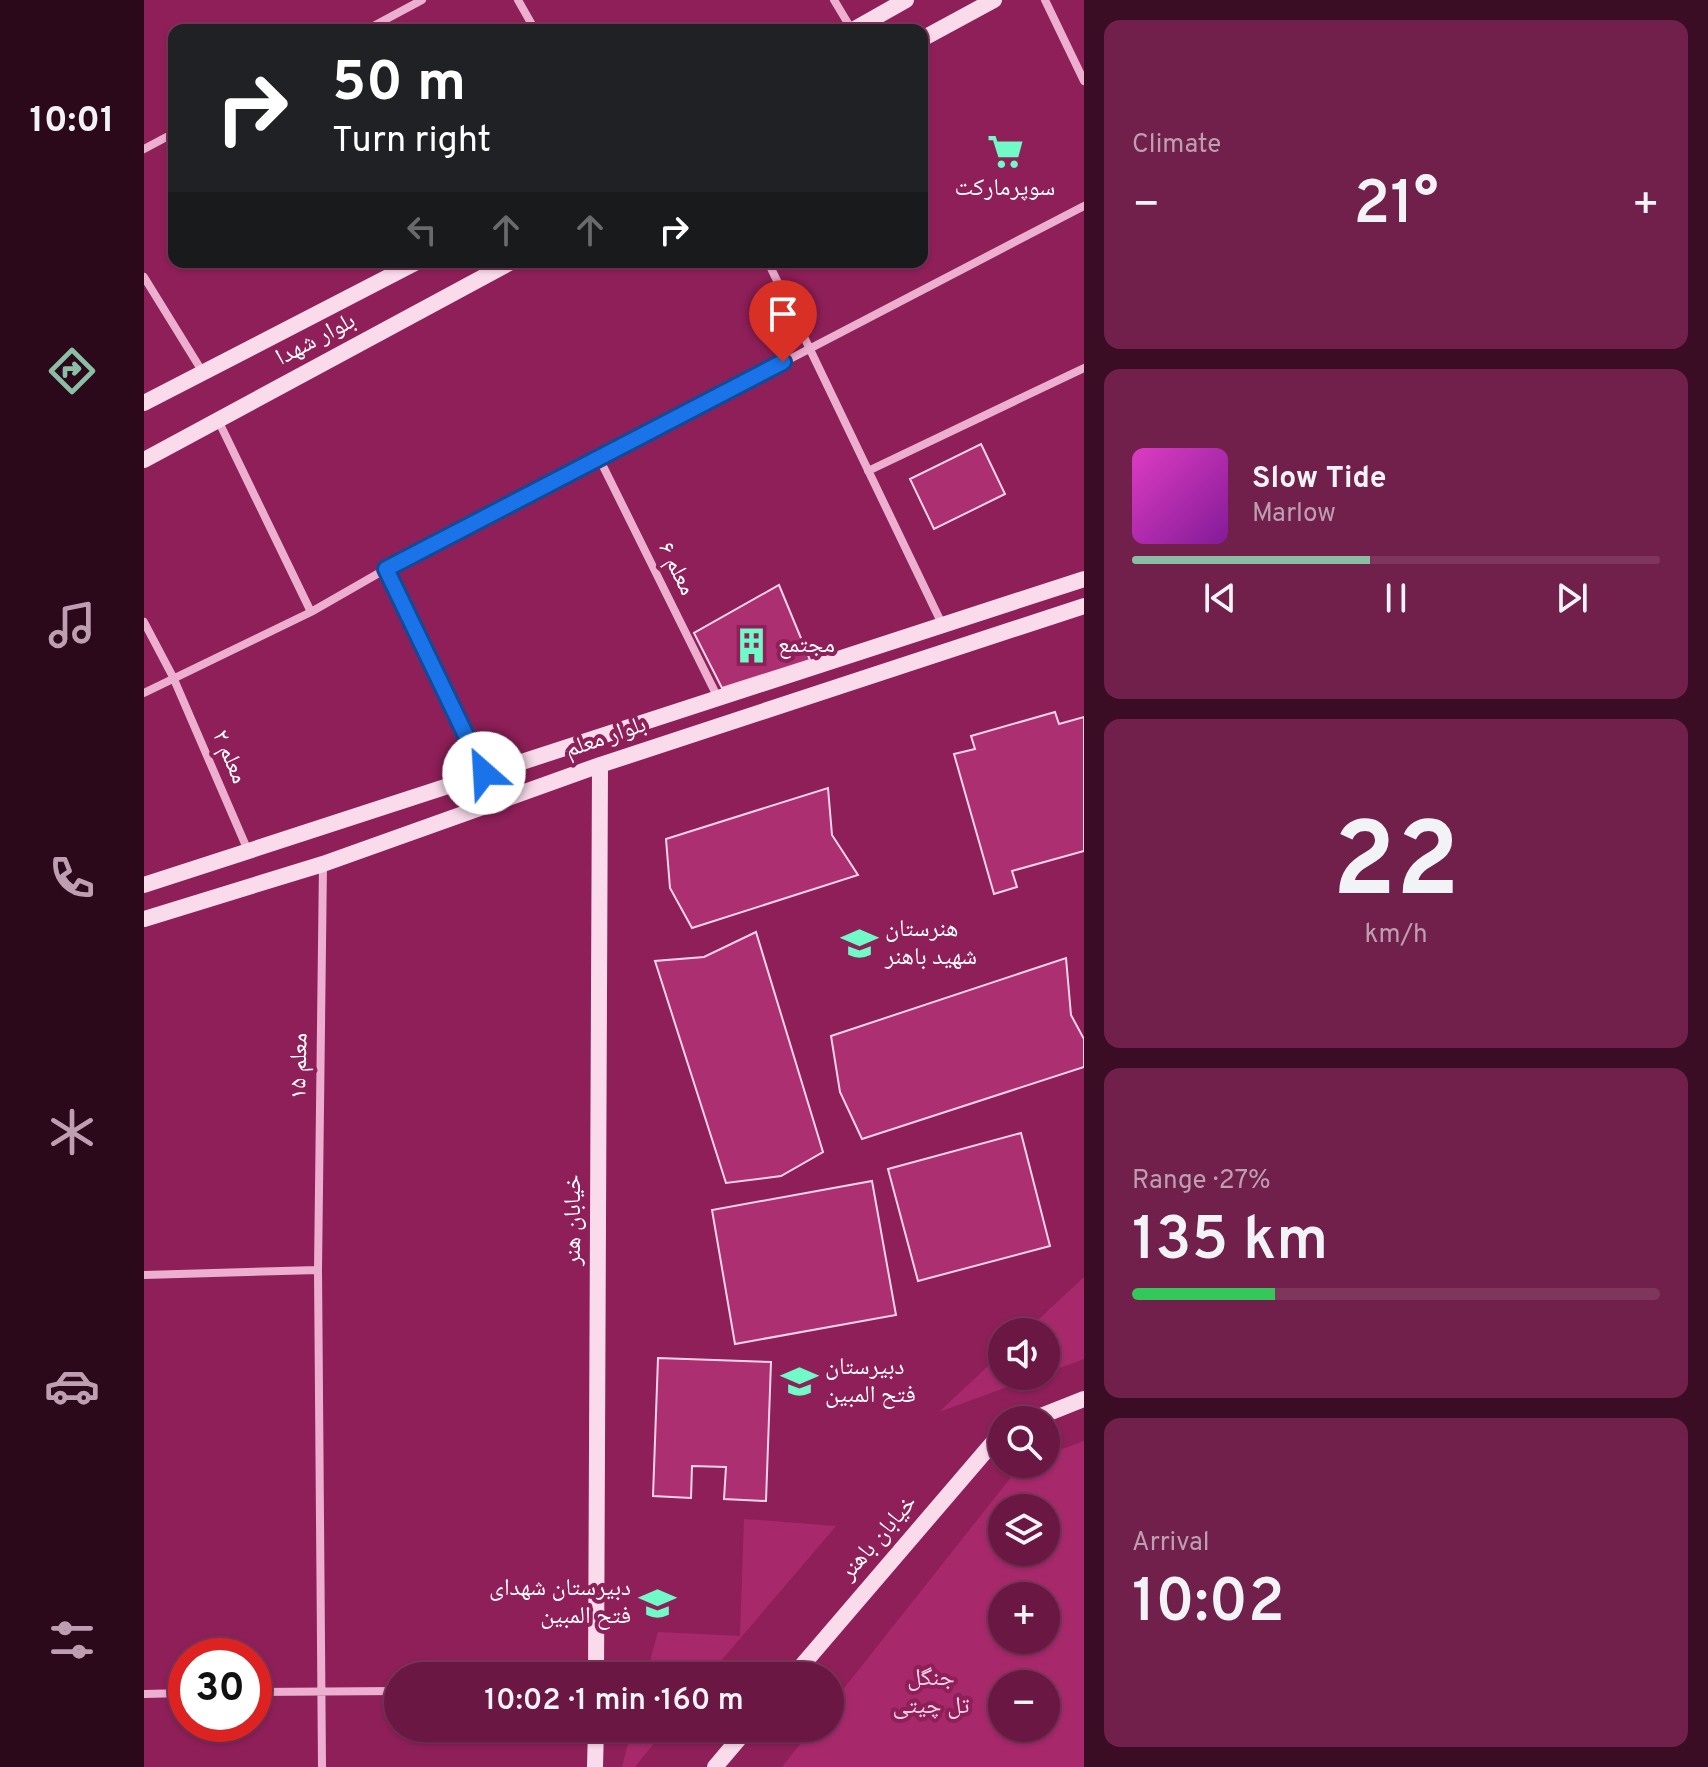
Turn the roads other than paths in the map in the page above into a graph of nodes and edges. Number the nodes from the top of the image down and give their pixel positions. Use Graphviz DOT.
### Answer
graph roads {
  1 [pos="422,0"];
  2 [pos="518,0"];
  3 [pos="834,0"];
  4 [pos="906,0"];
  5 [pos="994,0"];
  6 [pos="1045,0"];
  7 [pos="377,24"];
  8 [pos="532,24"];
  9 [pos="849,24"];
  10 [pos="864,24"];
  11 [pos="928,36"];
  12 [pos="1084,81"];
  13 [pos="168,136"];
  14 [pos="144,149"];
  15 [pos="1084,206"];
  16 [pos="405,268"];
  17 [pos="500,268"];
  18 [pos="771,268"];
  19 [pos="144,277"];
  20 [pos="809,349"];
  21 [pos="1084,368"];
  22 [pos="202,371"];
  23 [pos="144,403"];
  24 [pos="218,420"];
  25 [pos="599,458"];
  26 [pos="144,460"];
  27 [pos="868,471"];
  28 [pos="386,569"];
  29 [pos="1084,579"];
  30 [pos="1084,606"];
  31 [pos="311,612"];
  32 [pos="144,622"];
  33 [pos="942,624"];
  34 [pos="173,677"];
  35 [pos="144,693"];
  36 [pos="718,698"];
  37 [pos="600,765"];
  38 [pos="484,773"];
  39 [pos="249,853"];
  40 [pos="323,864"];
  41 [pos="144,885"];
  42 [pos="144,919"];
  43 [pos="318,1270"];
  44 [pos="144,1275"];
  45 [pos="1084,1399"];
  46 [pos="1060,1409"];
  47 [pos="988,1448"];
  48 [pos="596,1662"];
  49 [pos="805,1662"];
  50 [pos="384,1691"];
  51 [pos="272,1692"];
  52 [pos="321,1692"];
  53 [pos="168,1693"];
  54 [pos="144,1694"];
  55 [pos="596,1742"];
  56 [pos="736,1742"];
  57 [pos="322,1767"];
  58 [pos="595,1767"];
  59 [pos="715,1767"];
  1 -- 7 [label="street"];
  2 -- 8 [label="street"];
  3 -- 9 [label="street"];
  4 -- 10 [label="main road"];
  5 -- 11 [label="main road"];
  6 -- 12 [label="street"];
  13 -- 14 [label="street"];
  15 -- 20 [label="street"];
  16 -- 22 [label="main road, بلوار شهدا"];
  17 -- 24 [label="main road, بلوار شهدا"];
  18 -- 20 [label="street"];
  19 -- 22 [label="street"];
  20 -- 25 [label="street"];
  20 -- 27 [label="street"];
  21 -- 27 [label="street"];
  22 -- 23 [label="main road, بلوار شهدا"];
  24 -- 26 [label="main road, بلوار شهدا"];
  24 -- 31 [label="street"];
  25 -- 28 [label="street"];
  25 -- 36 [label="street, معلم ۶"];
  27 -- 33 [label="street"];
  28 -- 31 [label="street"];
  28 -- 38 [label="street"];
  29 -- 33 [label="main road, بلوار معلم"];
  30 -- 37 [label="main road, بلوار معلم"];
  31 -- 34 [label="street"];
  32 -- 34 [label="street, معلم ۲"];
  33 -- 36 [label="main road, بلوار معلم"];
  34 -- 35 [label="street"];
  34 -- 39 [label="street, معلم ۲"];
  36 -- 38 [label="main road, بلوار معلم"];
  37 -- 40 [label="main road, بلوار معلم"];
  37 -- 48 [label="main road, خیابان هنر"];
  38 -- 39 [label="main road, بلوار معلم"];
  39 -- 41 [label="main road, بلوار معلم"];
  40 -- 42 [label="main road, بلوار معلم"];
  40 -- 43 [label="street, معلم ۱۵"];
  43 -- 44 [label="street"];
  43 -- 52 [label="street, معلم ۱۵"];
  45 -- 46 [label="main road"];
  47 -- 49 [label="main road, خیابان باهنر"];
  50 -- 52 [label="street"];
  51 -- 52 [label="street"];
  52 -- 57 [label="street, معلم ۱۵"];
  53 -- 54 [label="street"];
  55 -- 58 [label="main road"];
  56 -- 59 [label="main road"];
}
